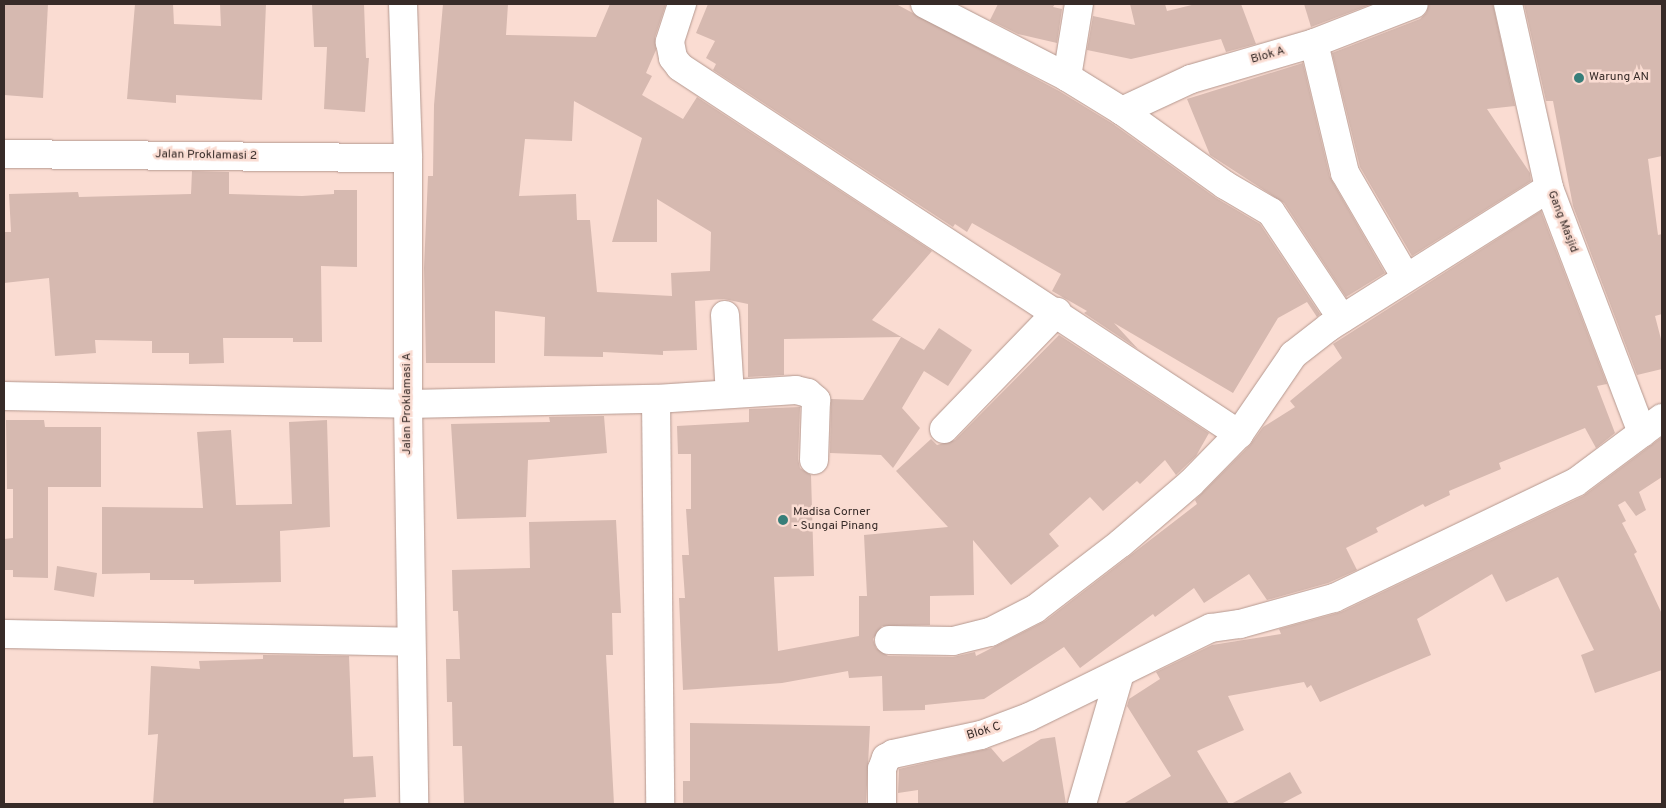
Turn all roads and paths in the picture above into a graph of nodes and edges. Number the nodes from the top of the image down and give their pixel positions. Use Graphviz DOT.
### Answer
graph roads {
  1 [pos="403,4"];
  2 [pos="682,4"];
  3 [pos="925,4"];
  4 [pos="1079,4"];
  5 [pos="1414,4"];
  6 [pos="1508,4"];
  7 [pos="1314,43"];
  8 [pos="1067,78"];
  9 [pos="1122,111"];
  10 [pos="4,154"];
  11 [pos="408,158"];
  12 [pos="1549,188"];
  13 [pos="1406,278"];
  14 [pos="1057,312"];
  15 [pos="725,315"];
  16 [pos="1342,319"];
  17 [pos="730,394"];
  18 [pos="4,396"];
  19 [pos="656,399"];
  20 [pos="408,404"];
  21 [pos="1652,425"];
  22 [pos="944,430"];
  23 [pos="1239,434"];
  24 [pos="814,460"];
  25 [pos="4,634"];
  26 [pos="888,640"];
  27 [pos="411,642"];
  28 [pos="1120,673"];
  29 [pos="414,804"];
  30 [pos="660,804"];
  31 [pos="882,804"];
  32 [pos="1082,804"];
  1 -- 11 [label="street, Jalan Proklamasi A"];
  2 -- 14 [label="street"];
  3 -- 8 [label="street"];
  4 -- 8 [label="street"];
  5 -- 7 [label="street, Blok A"];
  6 -- 12 [label="street, Gang Masjid"];
  7 -- 9 [label="street, Blok A"];
  7 -- 13 [label="street"];
  8 -- 9 [label="street"];
  9 -- 16 [label="street"];
  10 -- 11 [label="street, Jalan Proklamasi 2"];
  11 -- 20 [label="street, Jalan Proklamasi A"];
  12 -- 13 [label="street"];
  12 -- 21 [label="street, Gang Masjid"];
  13 -- 16 [label="street"];
  14 -- 22 [label="street"];
  14 -- 23 [label="street"];
  15 -- 17 [label="street"];
  16 -- 23 [label="street"];
  17 -- 19 [label="street"];
  17 -- 24 [label="street"];
  18 -- 20 [label="street"];
  19 -- 20 [label="street"];
  19 -- 30 [label="street"];
  20 -- 27 [label="street, Jalan Proklamasi A"];
  21 -- 28 [label="street, Blok C"];
  23 -- 26 [label="street"];
  25 -- 27 [label="street"];
  27 -- 29 [label="street, Jalan Proklamasi A"];
  28 -- 31 [label="street, Blok C"];
  28 -- 32 [label="street"];
}
